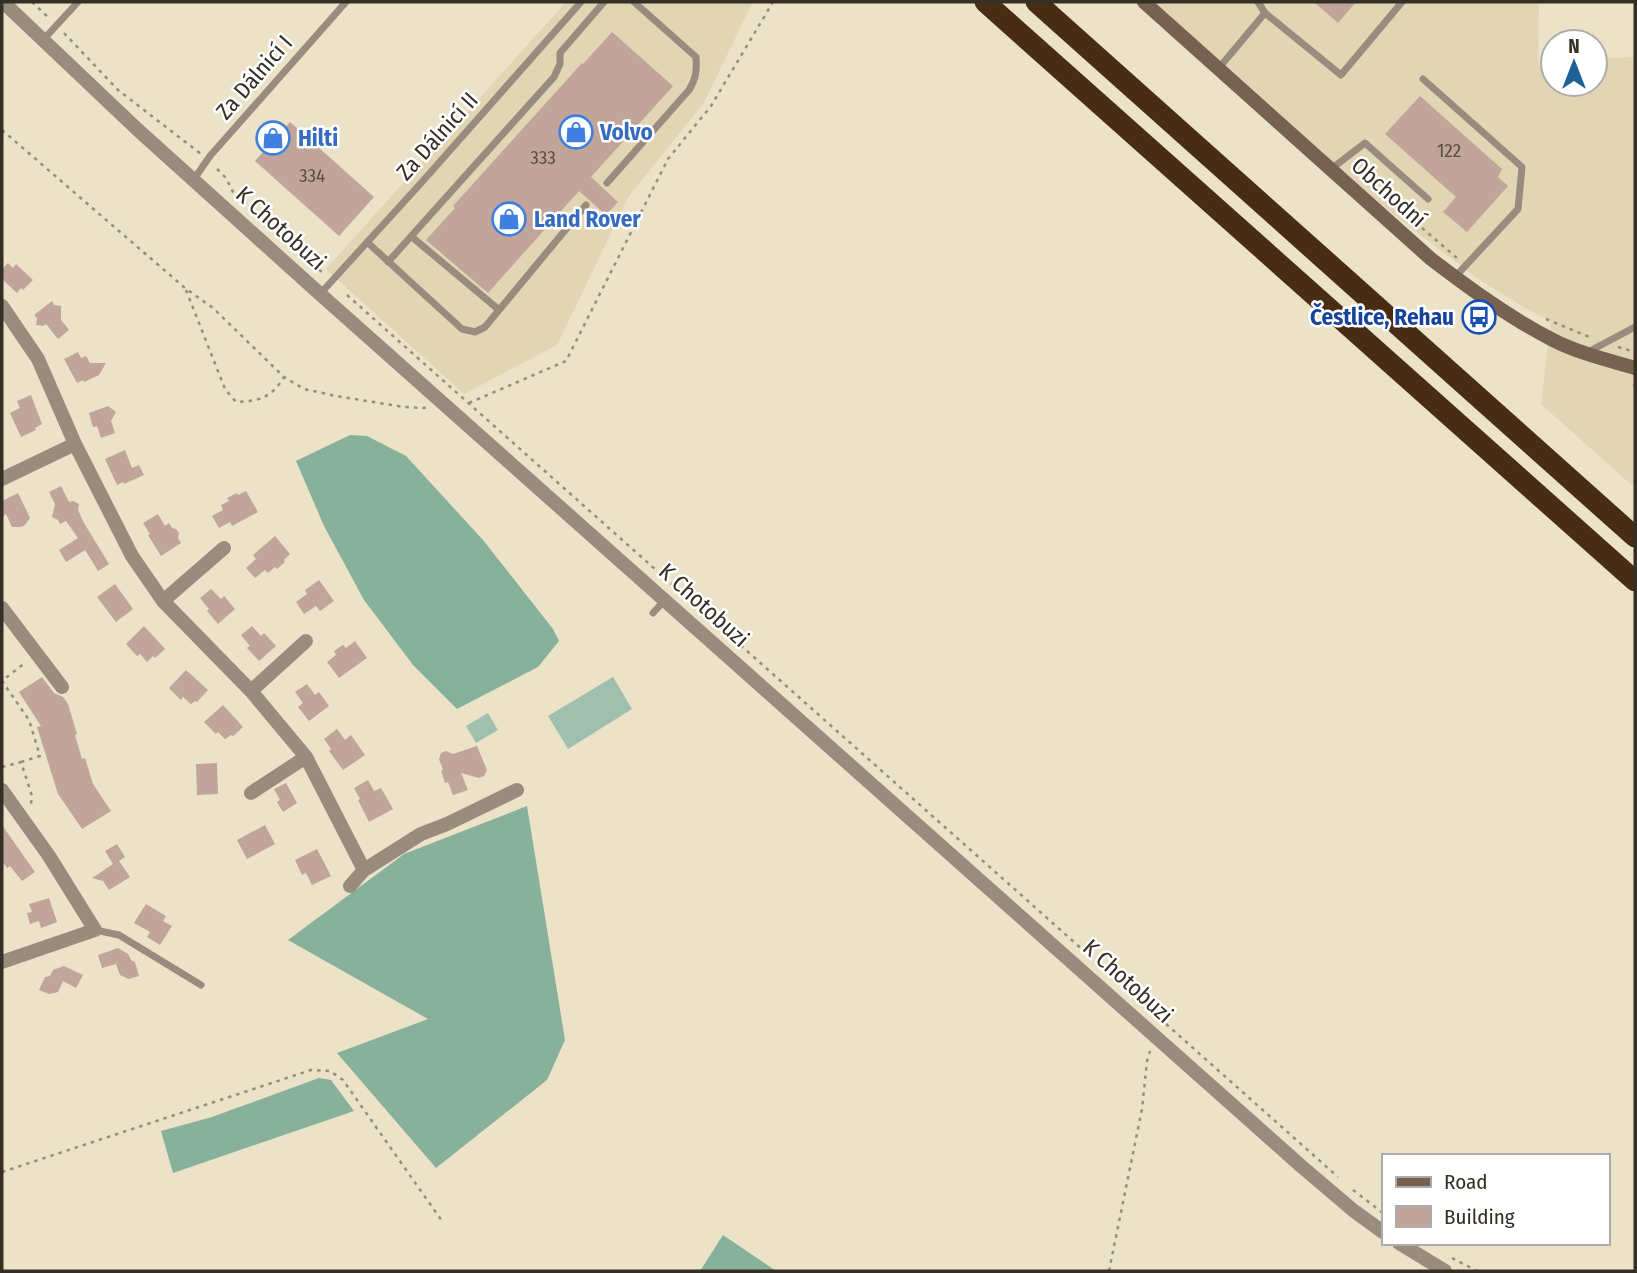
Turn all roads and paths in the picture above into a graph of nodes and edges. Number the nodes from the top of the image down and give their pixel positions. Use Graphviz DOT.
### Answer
graph roads {
  1 [pos="3,2"];
  2 [pos="32,2"];
  3 [pos="78,2"];
  4 [pos="346,2"];
  5 [pos="581,2"];
  6 [pos="604,2"];
  7 [pos="634,2"];
  8 [pos="773,2"];
  9 [pos="985,2"];
  10 [pos="1036,2"];
  11 [pos="1144,2"];
  12 [pos="1258,2"];
  13 [pos="1402,2"];
  14 [pos="1265,13"];
  15 [pos="57,26"];
  16 [pos="43,40"];
  17 [pos="1218,69"];
  18 [pos="1423,79"];
  19 [pos="2,130"];
  20 [pos="202,155"];
  21 [pos="1343,160"];
  22 [pos="217,169"];
  23 [pos="1330,169"];
  24 [pos="194,179"];
  25 [pos="607,183"];
  26 [pos="1428,199"];
  27 [pos="586,205"];
  28 [pos="412,237"];
  29 [pos="367,242"];
  30 [pos="388,262"];
  31 [pos="1465,266"];
  32 [pos="323,273"];
  33 [pos="1455,277"];
  34 [pos="185,288"];
  35 [pos="320,294"];
  36 [pos="347,295"];
  37 [pos="2,306"];
  38 [pos="498,309"];
  39 [pos="1540,316"];
  40 [pos="1635,327"];
  41 [pos="1605,343"];
  42 [pos="1635,352"];
  43 [pos="1587,353"];
  44 [pos="1635,368"];
  45 [pos="284,377"];
  46 [pos="441,401"];
  47 [pos="469,403"];
  48 [pos="75,444"];
  49 [pos="2,479"];
  50 [pos="1635,537"];
  51 [pos="224,548"];
  52 [pos="1635,581"];
  53 [pos="163,601"];
  54 [pos="664,601"];
  55 [pos="2,608"];
  56 [pos="653,613"];
  57 [pos="306,641"];
  58 [pos="37,654"];
  59 [pos="62,687"];
  60 [pos="251,691"];
  61 [pos="306,757"];
  62 [pos="21,762"];
  63 [pos="2,767"];
  64 [pos="517,790"];
  65 [pos="3,792"];
  66 [pos="251,793"];
  67 [pos="13,806"];
  68 [pos="364,870"];
  69 [pos="349,886"];
  70 [pos="95,930"];
  71 [pos="2,962"];
  72 [pos="201,985"];
  73 [pos="1170,1027"];
  74 [pos="1159,1039"];
  75 [pos="2,1172"];
  76 [pos="1340,1179"];
  77 [pos="1349,1187"];
  78 [pos="1382,1212"];
  79 [pos="442,1221"];
  80 [pos="1382,1231"];
  81 [pos="1402,1245"];
  82 [pos="1109,1271"];
  83 [pos="1445,1271"];
  1 -- 16 [label="street, K Chotobuzi"];
  2 -- 15 [label="path"];
  3 -- 15 [label="lane"];
  4 -- 24 [label="lane, Za Dálnicí I"];
  5 -- 29 [label="lane, Za Dálnicí II"];
  6 -- 28 [label="lane"];
  7 -- 25 [label="lane"];
  8 -- 47 [label="path"];
  9 -- 52 [label="highway"];
  10 -- 50 [label="highway"];
  11 -- 17 [label="street, Obchodní"];
  12 -- 14 [label="lane"];
  13 -- 14 [label="lane"];
  14 -- 17 [label="lane"];
  15 -- 16 [label="lane"];
  15 -- 20 [label="path"];
  16 -- 24 [label="street, K Chotobuzi"];
  17 -- 23 [label="street, Obchodní"];
  18 -- 31 [label="lane"];
  19 -- 34 [label="path"];
  21 -- 23 [label="lane"];
  21 -- 26 [label="lane"];
  21 -- 31 [label="path"];
  22 -- 32 [label="path"];
  23 -- 33 [label="street, Obchodní"];
  24 -- 35 [label="street, K Chotobuzi"];
  27 -- 38 [label="lane"];
  28 -- 30 [label="lane"];
  28 -- 38 [label="lane"];
  29 -- 30 [label="lane"];
  29 -- 35 [label="lane, Za Dálnicí II"];
  30 -- 38 [label="lane"];
  31 -- 33 [label="lane"];
  33 -- 43 [label="street, Obchodní"];
  34 -- 45 [label="path"];
  34 -- 45 [label="path"];
  35 -- 46 [label="street, K Chotobuzi"];
  36 -- 47 [label="path"];
  37 -- 48 [label="street"];
  39 -- 41 [label="path"];
  40 -- 41 [label="lane"];
  41 -- 42 [label="path"];
  41 -- 43 [label="lane"];
  43 -- 44 [label="street, Obchodní"];
  45 -- 46 [label="path"];
  46 -- 54 [label="street, K Chotobuzi"];
  47 -- 73 [label="path"];
  48 -- 49 [label="street"];
  48 -- 53 [label="street"];
  51 -- 53 [label="street"];
  53 -- 60 [label="street"];
  54 -- 56 [label="lane"];
  54 -- 74 [label="street, K Chotobuzi"];
  55 -- 58 [label="street"];
  57 -- 60 [label="street"];
  58 -- 59 [label="street"];
  58 -- 62 [label="path"];
  60 -- 61 [label="street"];
  61 -- 66 [label="street"];
  61 -- 68 [label="street"];
  62 -- 63 [label="path"];
  62 -- 67 [label="path"];
  64 -- 68 [label="street"];
  65 -- 67 [label="street"];
  67 -- 70 [label="street"];
  68 -- 69 [label="street"];
  70 -- 71 [label="street"];
  70 -- 72 [label="lane"];
  73 -- 74 [label="path"];
  73 -- 76 [label="path"];
  74 -- 80 [label="street, K Chotobuzi"];
  74 -- 82 [label="path"];
  75 -- 79 [label="path"];
  77 -- 78 [label="path"];
  81 -- 83 [label="street"];
}
